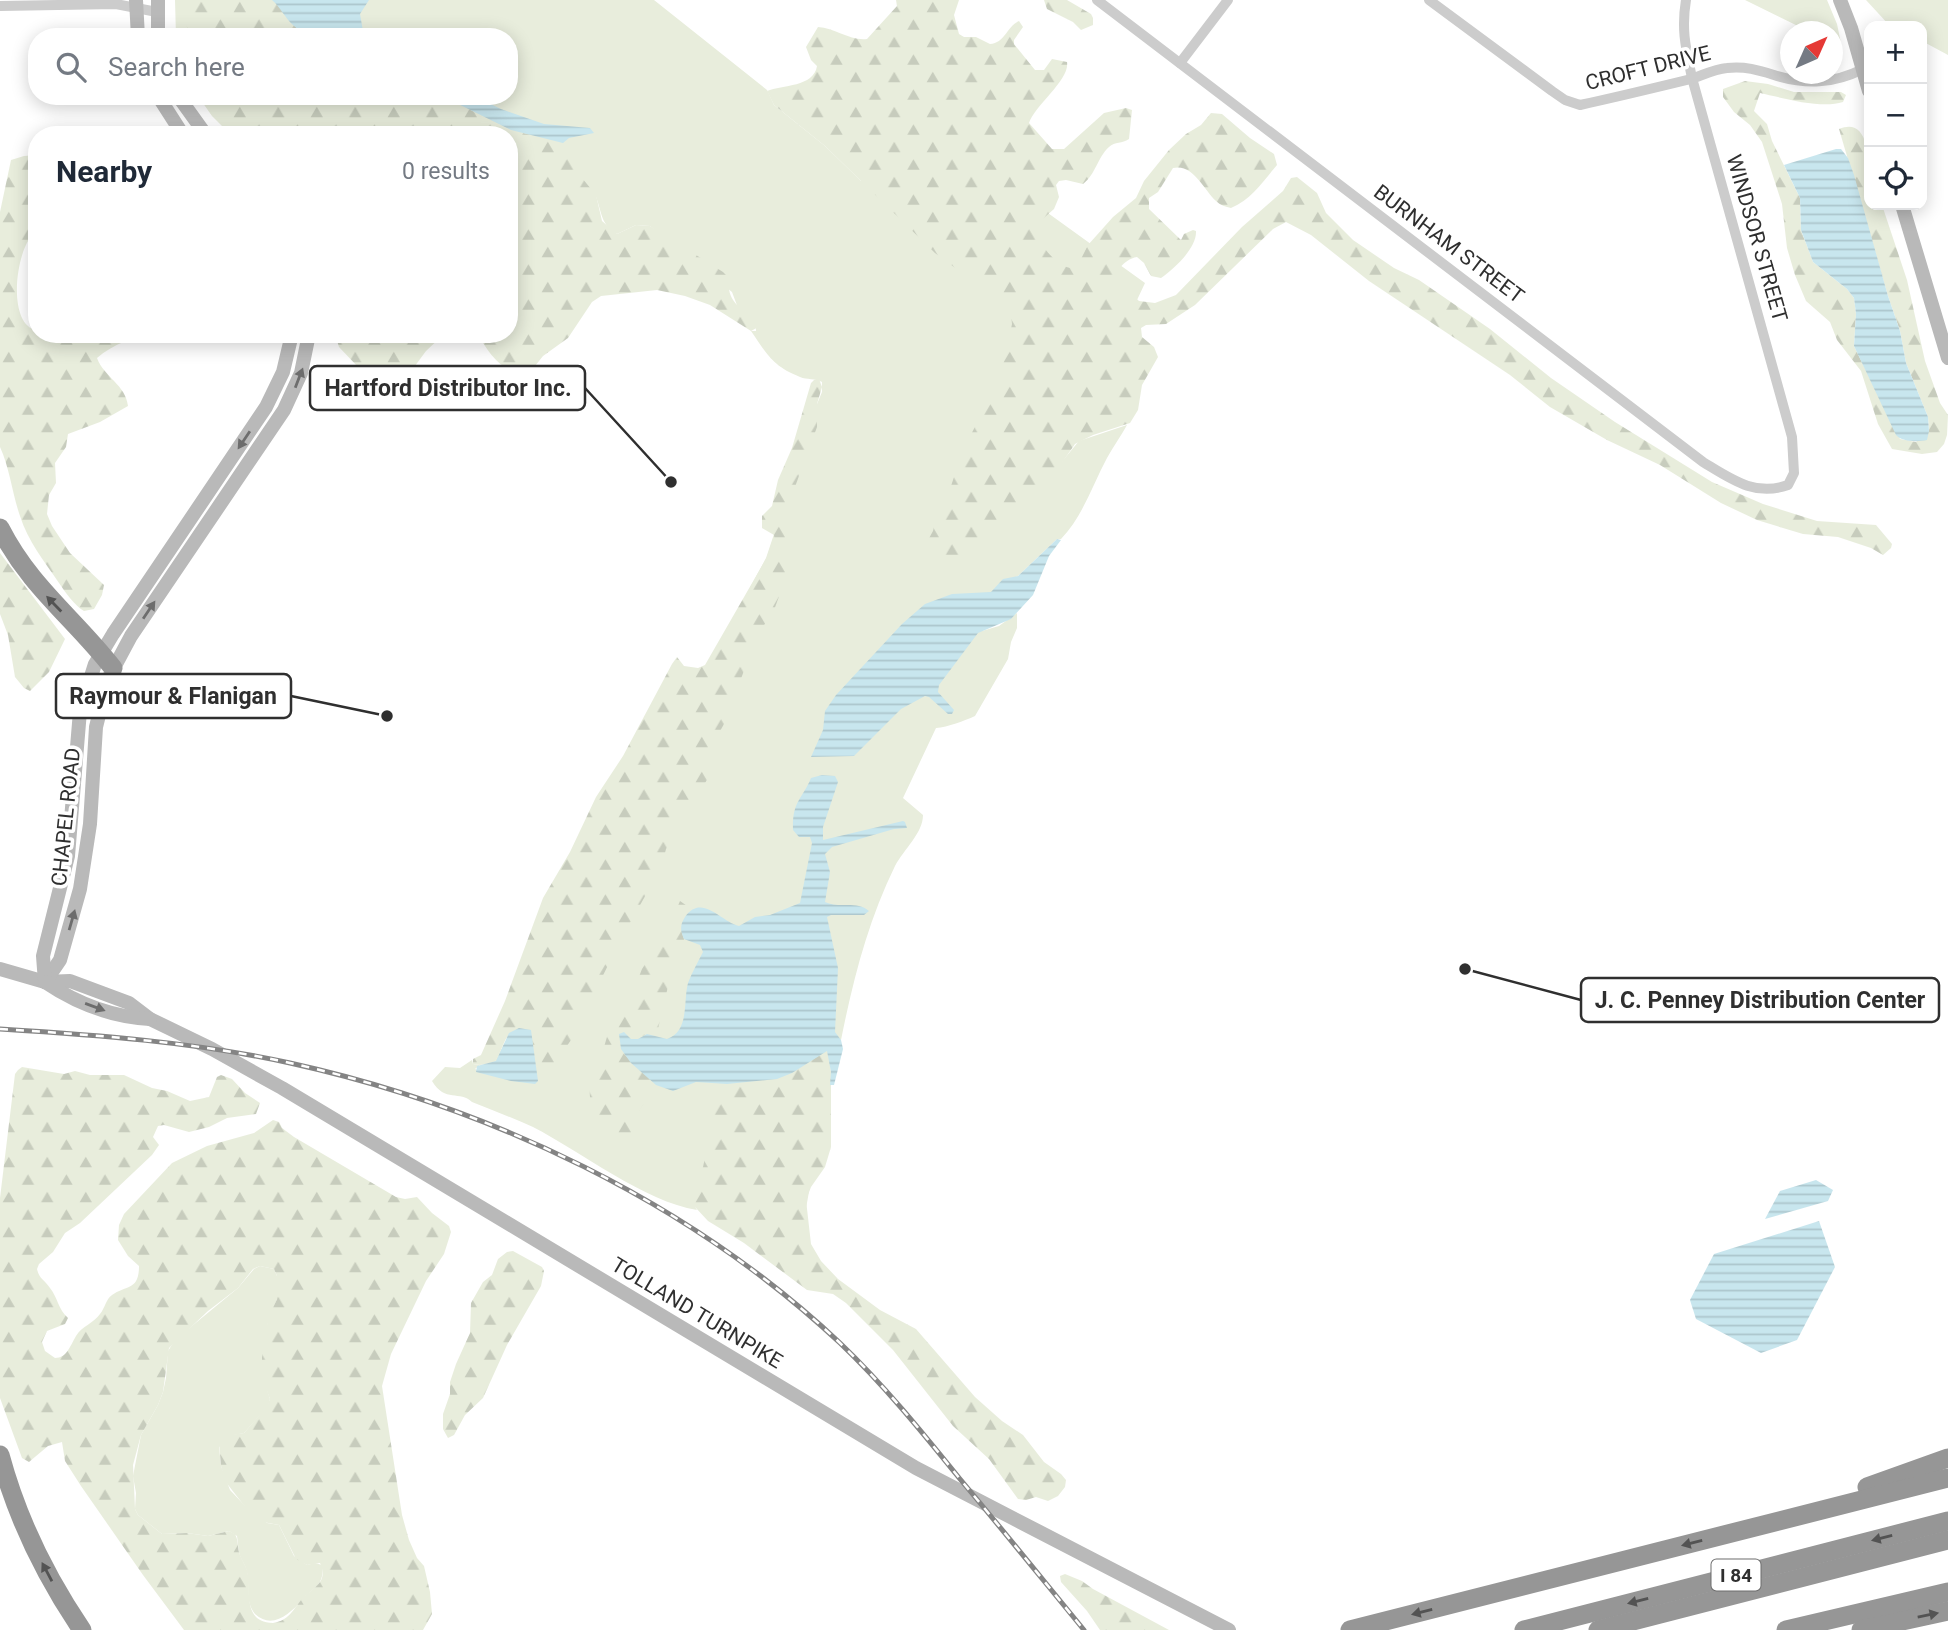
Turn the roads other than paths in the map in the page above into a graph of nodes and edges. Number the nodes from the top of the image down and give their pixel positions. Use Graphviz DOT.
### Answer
graph roads {
  1 [pos="1097,0"];
  2 [pos="1227,0"];
  3 [pos="1429,0"];
  4 [pos="1685,0"];
  5 [pos="1840,0"];
  6 [pos="136,4"];
  7 [pos="0,6"];
  8 [pos="157,6"];
  9 [pos="137,28"];
  10 [pos="158,28"];
  11 [pos="1180,64"];
  12 [pos="1863,69"];
  13 [pos="1692,78"];
  14 [pos="1867,84"];
  15 [pos="164,105"];
  16 [pos="184,105"];
  17 [pos="177,126"];
  18 [pos="200,126"];
  19 [pos="1904,210"];
  20 [pos="290,343"];
  21 [pos="307,343"];
  22 [pos="1948,358"];
  23 [pos="266,407"];
  24 [pos="280,416"];
  25 [pos="1788,485"];
  26 [pos="195,512"];
  27 [pos="209,522"];
  28 [pos="0,528"];
  29 [pos="107,660"];
  30 [pos="65,873"];
  31 [pos="83,877"];
  32 [pos="0,969"];
  33 [pos="45,982"];
  34 [pos="0,1455"];
  35 [pos="1948,1458"];
  36 [pos="1948,1478"];
  37 [pos="1948,1521"];
  38 [pos="1732,1532"];
  39 [pos="1948,1540"];
  40 [pos="1948,1554"];
  41 [pos="1780,1583"];
  42 [pos="1948,1583"];
  43 [pos="1948,1592"];
  44 [pos="1948,1611"];
  45 [pos="1857,1621"];
  46 [pos="82,1630"];
  47 [pos="1229,1630"];
  48 [pos="1350,1630"];
  49 [pos="1524,1630"];
  50 [pos="1598,1630"];
  51 [pos="1786,1630"];
  1 -- 11 [label="street, BURNHAM STREET"];
  2 -- 11 [label="street"];
  3 -- 13 [label="street, CROFT DRIVE"];
  4 -- 13 [label="street, WINDSOR STREET"];
  5 -- 12 [label="main road"];
  6 -- 7 [label="street"];
  6 -- 8 [label="street"];
  6 -- 9 [label="main road"];
  8 -- 10 [label="main road"];
  11 -- 25 [label="street, BURNHAM STREET"];
  12 -- 13 [label="street, CROFT DRIVE"];
  12 -- 14 [label="main road"];
  13 -- 25 [label="street, WINDSOR STREET"];
  15 -- 17 [label="main road"];
  16 -- 18 [label="main road"];
  19 -- 22 [label="main road"];
  20 -- 23 [label="main road, CHAPEL ROAD"];
  24 -- 21 [label="main road, CHAPEL ROAD, one-way"];
  23 -- 24 [label="main road"];
  23 -- 26 [label="main road, CHAPEL ROAD, one-way"];
  24 -- 27 [label="main road, CHAPEL ROAD"];
  26 -- 27 [label="main road"];
  26 -- 29 [label="main road, CHAPEL ROAD"];
  29 -- 27 [label="main road, CHAPEL ROAD, one-way"];
  29 -- 28 [label="highway, one-way"];
  29 -- 30 [label="main road, CHAPEL ROAD"];
  29 -- 31 [label="main road, CHAPEL ROAD"];
  30 -- 31 [label="main road"];
  30 -- 33 [label="main road, CHAPEL ROAD"];
  33 -- 31 [label="main road, CHAPEL ROAD, one-way"];
  32 -- 33 [label="main road, TOLLAND TURNPIKE"];
  33 -- 47 [label="main road, TOLLAND TURNPIKE"];
  46 -- 34 [label="highway, one-way"];
  35 -- 38 [label="highway"];
  36 -- 38 [label="highway"];
  37 -- 49 [label="highway, I 84, one-way"];
  38 -- 48 [label="highway, one-way"];
  39 -- 41 [label="highway"];
  40 -- 41 [label="highway"];
  41 -- 50 [label="highway"];
  42 -- 45 [label="highway"];
  43 -- 45 [label="highway"];
  45 -- 44 [label="highway, one-way"];
  45 -- 51 [label="highway"];
}
